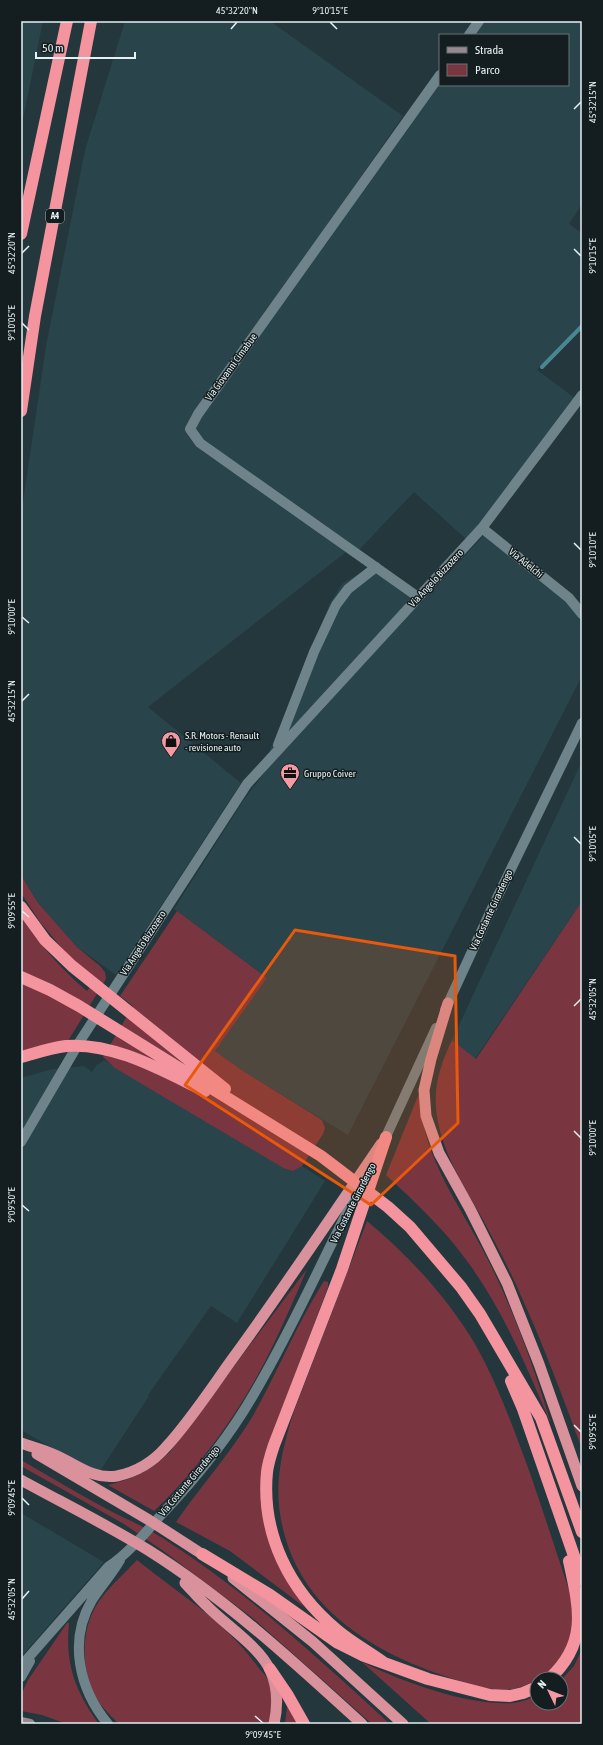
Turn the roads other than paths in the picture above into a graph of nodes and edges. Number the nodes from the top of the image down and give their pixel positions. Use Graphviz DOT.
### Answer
graph roads {
  1 [pos="67,21"];
  2 [pos="91,21"];
  3 [pos="479,21"];
  4 [pos="470,34"];
  5 [pos="439,76"];
  6 [pos="21,234"];
  7 [pos="582,395"];
  8 [pos="21,411"];
  9 [pos="482,528"];
  10 [pos="376,567"];
  11 [pos="418,597"];
  12 [pos="569,598"];
  13 [pos="582,604"];
  14 [pos="582,614"];
  15 [pos="582,723"];
  16 [pos="276,751"];
  17 [pos="21,907"];
  18 [pos="21,977"];
  19 [pos="448,1003"];
  20 [pos="21,1057"];
  21 [pos="256,1115"];
  22 [pos="386,1137"];
  23 [pos="21,1142"];
  24 [pos="492,1336"];
  25 [pos="21,1444"];
  26 [pos="21,1480"];
  27 [pos="582,1486"];
  28 [pos="558,1511"];
  29 [pos="582,1532"];
  30 [pos="202,1554"];
  31 [pos="121,1558"];
  32 [pos="170,1566"];
  33 [pos="582,1579"];
  34 [pos="50,1633"];
  35 [pos="383,1662"];
  36 [pos="21,1666"];
  37 [pos="270,1669"];
  38 [pos="556,1671"];
  39 [pos="21,1677"];
  40 [pos="529,1690"];
  41 [pos="21,1722"];
  42 [pos="30,1724"];
  43 [pos="108,1724"];
  44 [pos="274,1724"];
  45 [pos="304,1724"];
  46 [pos="362,1724"];
  47 [pos="403,1724"];
  1 -- 6 [label="highway"];
  2 -- 8 [label="highway, A4"];
  3 -- 4 [label="street"];
  5 -- 10 [label="street, Via Giovanni Cimabue"];
  7 -- 9 [label="street, Via Angelo Bizzozero"];
  9 -- 11 [label="street, Via Angelo Bizzozero"];
  9 -- 12 [label="street, Via Adelchi"];
  10 -- 11 [label="street, Via Giovanni Cimabue"];
  10 -- 16 [label="street, Via Angelo Bizzozero"];
  11 -- 16 [label="street, Via Angelo Bizzozero"];
  12 -- 13 [label="street"];
  12 -- 14 [label="street"];
  15 -- 19 [label="street, Via Costante Girardengo"];
  16 -- 23 [label="street, Via Angelo Bizzozero"];
  17 -- 21 [label="highway"];
  18 -- 21 [label="highway"];
  19 -- 22 [label="street, Via Costante Girardengo"];
  19 -- 27 [label="highway"];
  20 -- 21 [label="highway"];
  21 -- 24 [label="highway"];
  22 -- 25 [label="highway"];
  22 -- 31 [label="street, Via Costante Girardengo"];
  22 -- 35 [label="highway"];
  24 -- 28 [label="highway"];
  24 -- 29 [label="highway"];
  25 -- 30 [label="highway"];
  26 -- 32 [label="highway"];
  28 -- 33 [label="highway"];
  28 -- 38 [label="highway"];
  30 -- 35 [label="highway"];
  30 -- 47 [label="highway"];
  31 -- 34 [label="street, Via Costante Girardengo"];
  31 -- 43 [label="street"];
  32 -- 37 [label="highway"];
  32 -- 46 [label="highway"];
  34 -- 36 [label="street, Via Costante Girardengo"];
  34 -- 39 [label="street, Via Costante Girardengo"];
  35 -- 40 [label="highway"];
  37 -- 44 [label="highway"];
  37 -- 45 [label="highway"];
  41 -- 42 [label="main road"];
}
